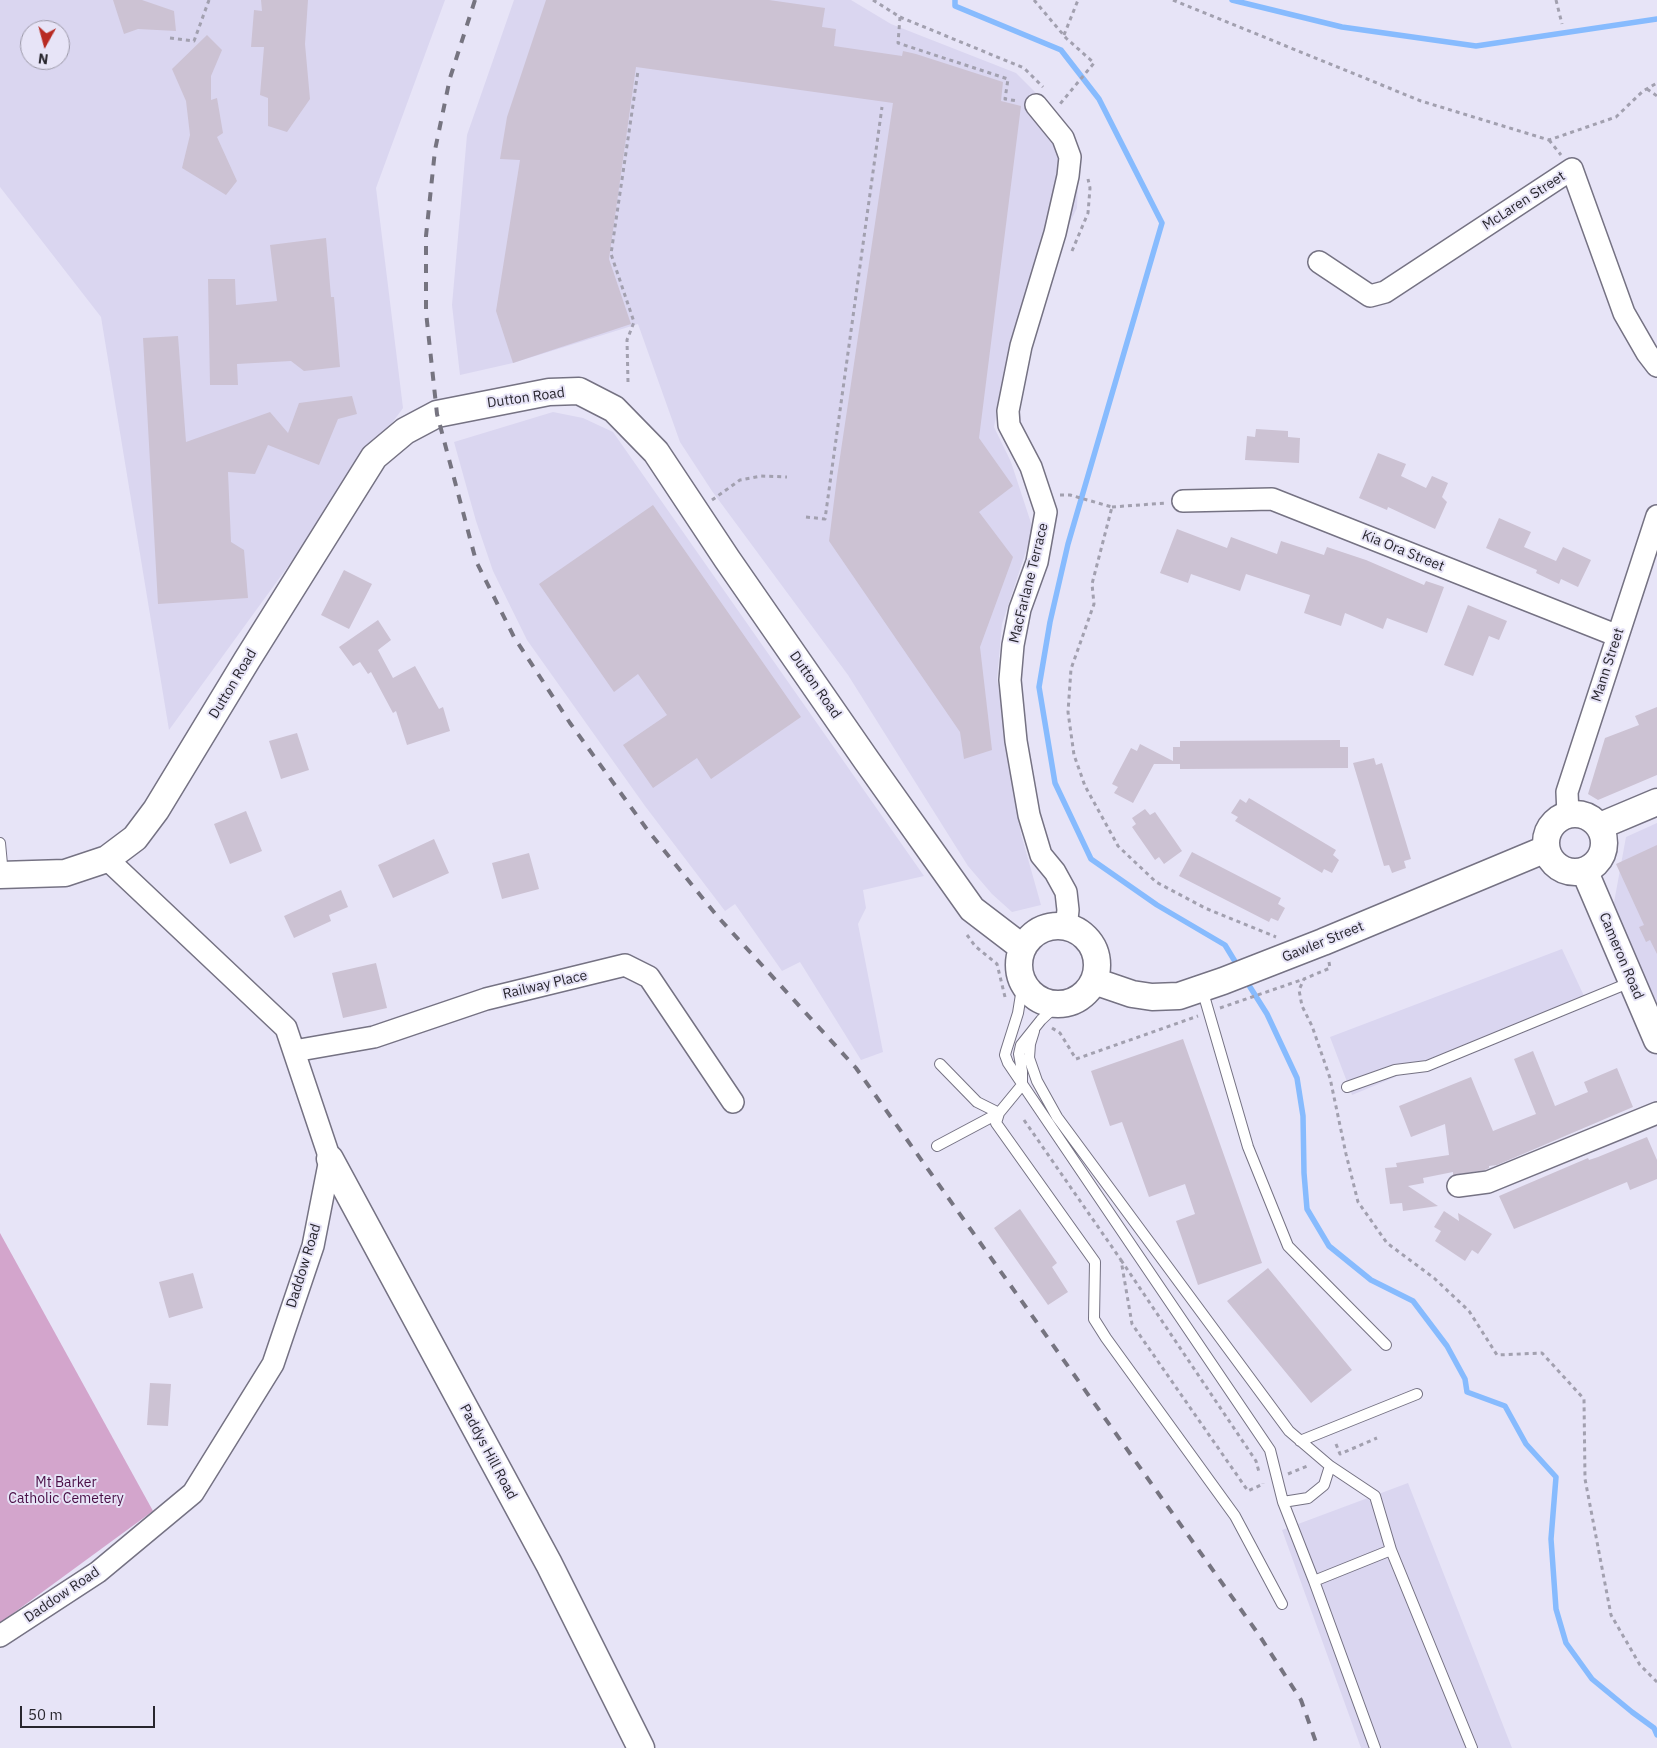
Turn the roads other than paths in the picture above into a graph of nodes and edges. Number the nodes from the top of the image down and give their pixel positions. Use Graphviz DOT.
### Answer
graph roads {
  1 [pos="1046,98"];
  2 [pos="1320,262"];
  3 [pos="1657,366"];
  4 [pos="1183,502"];
  5 [pos="1657,516"];
  6 [pos="1618,636"];
  7 [pos="1657,802"];
  8 [pos="1568,815"];
  9 [pos="1600,826"];
  10 [pos="0,844"];
  11 [pos="1546,849"];
  12 [pos="107,859"];
  13 [pos="1585,872"];
  14 [pos="1,875"];
  15 [pos="1066,928"];
  16 [pos="1023,948"];
  17 [pos="1094,981"];
  18 [pos="1632,981"];
  19 [pos="1023,982"];
  20 [pos="1213,985"];
  21 [pos="1058,1004"];
  22 [pos="1034,1031"];
  23 [pos="1657,1040"];
  24 [pos="294,1051"];
  25 [pos="940,1064"];
  26 [pos="1022,1084"];
  27 [pos="1347,1087"];
  28 [pos="724,1088"];
  29 [pos="1657,1112"];
  30 [pos="999,1114"];
  31 [pos="937,1146"];
  32 [pos="330,1159"];
  33 [pos="1458,1186"];
  34 [pos="1386,1345"];
  35 [pos="1418,1394"];
  36 [pos="1300,1441"];
  37 [pos="1330,1466"];
  38 [pos="1283,1502"];
  39 [pos="1391,1550"];
  40 [pos="1314,1581"];
  41 [pos="1282,1604"];
  42 [pos="0,1636"];
  43 [pos="641,1748"];
  44 [pos="1375,1748"];
  45 [pos="1472,1748"];
  1 -- 15 [label="street, MacFarlane Terrace"];
  2 -- 3 [label="street, McLaren Street"];
  4 -- 6 [label="street, Kia Ora Street"];
  5 -- 6 [label="street, Mann Street"];
  6 -- 8 [label="street, Mann Street"];
  7 -- 9 [label="street"];
  8 -- 9 [label="street"];
  8 -- 11 [label="street"];
  9 -- 13 [label="street"];
  10 -- 14 [label="lane"];
  11 -- 13 [label="street"];
  11 -- 20 [label="street, Gawler Street"];
  12 -- 14 [label="street, Dutton Road"];
  12 -- 16 [label="street, Dutton Road"];
  12 -- 24 [label="street, Daddow Road"];
  13 -- 18 [label="street, Cameron Road"];
  15 -- 16 [label="street"];
  15 -- 17 [label="street"];
  16 -- 19 [label="street"];
  17 -- 20 [label="street, Gawler Street"];
  17 -- 21 [label="street"];
  18 -- 23 [label="street, Cameron Road"];
  18 -- 27 [label="lane"];
  19 -- 21 [label="street"];
  19 -- 26 [label="lane"];
  20 -- 34 [label="lane"];
  21 -- 22 [label="lane"];
  22 -- 26 [label="lane"];
  22 -- 36 [label="lane"];
  24 -- 28 [label="street, Railway Place"];
  24 -- 32 [label="street, Daddow Road"];
  25 -- 30 [label="lane"];
  26 -- 30 [label="lane"];
  26 -- 38 [label="lane"];
  29 -- 33 [label="street"];
  30 -- 31 [label="lane"];
  30 -- 41 [label="lane"];
  32 -- 42 [label="street, Daddow Road"];
  32 -- 43 [label="street, Paddys Hill Road"];
  35 -- 36 [label="lane"];
  36 -- 37 [label="lane"];
  37 -- 38 [label="lane"];
  37 -- 39 [label="lane"];
  38 -- 40 [label="lane"];
  39 -- 40 [label="lane"];
  39 -- 45 [label="lane"];
  40 -- 44 [label="lane"];
}
